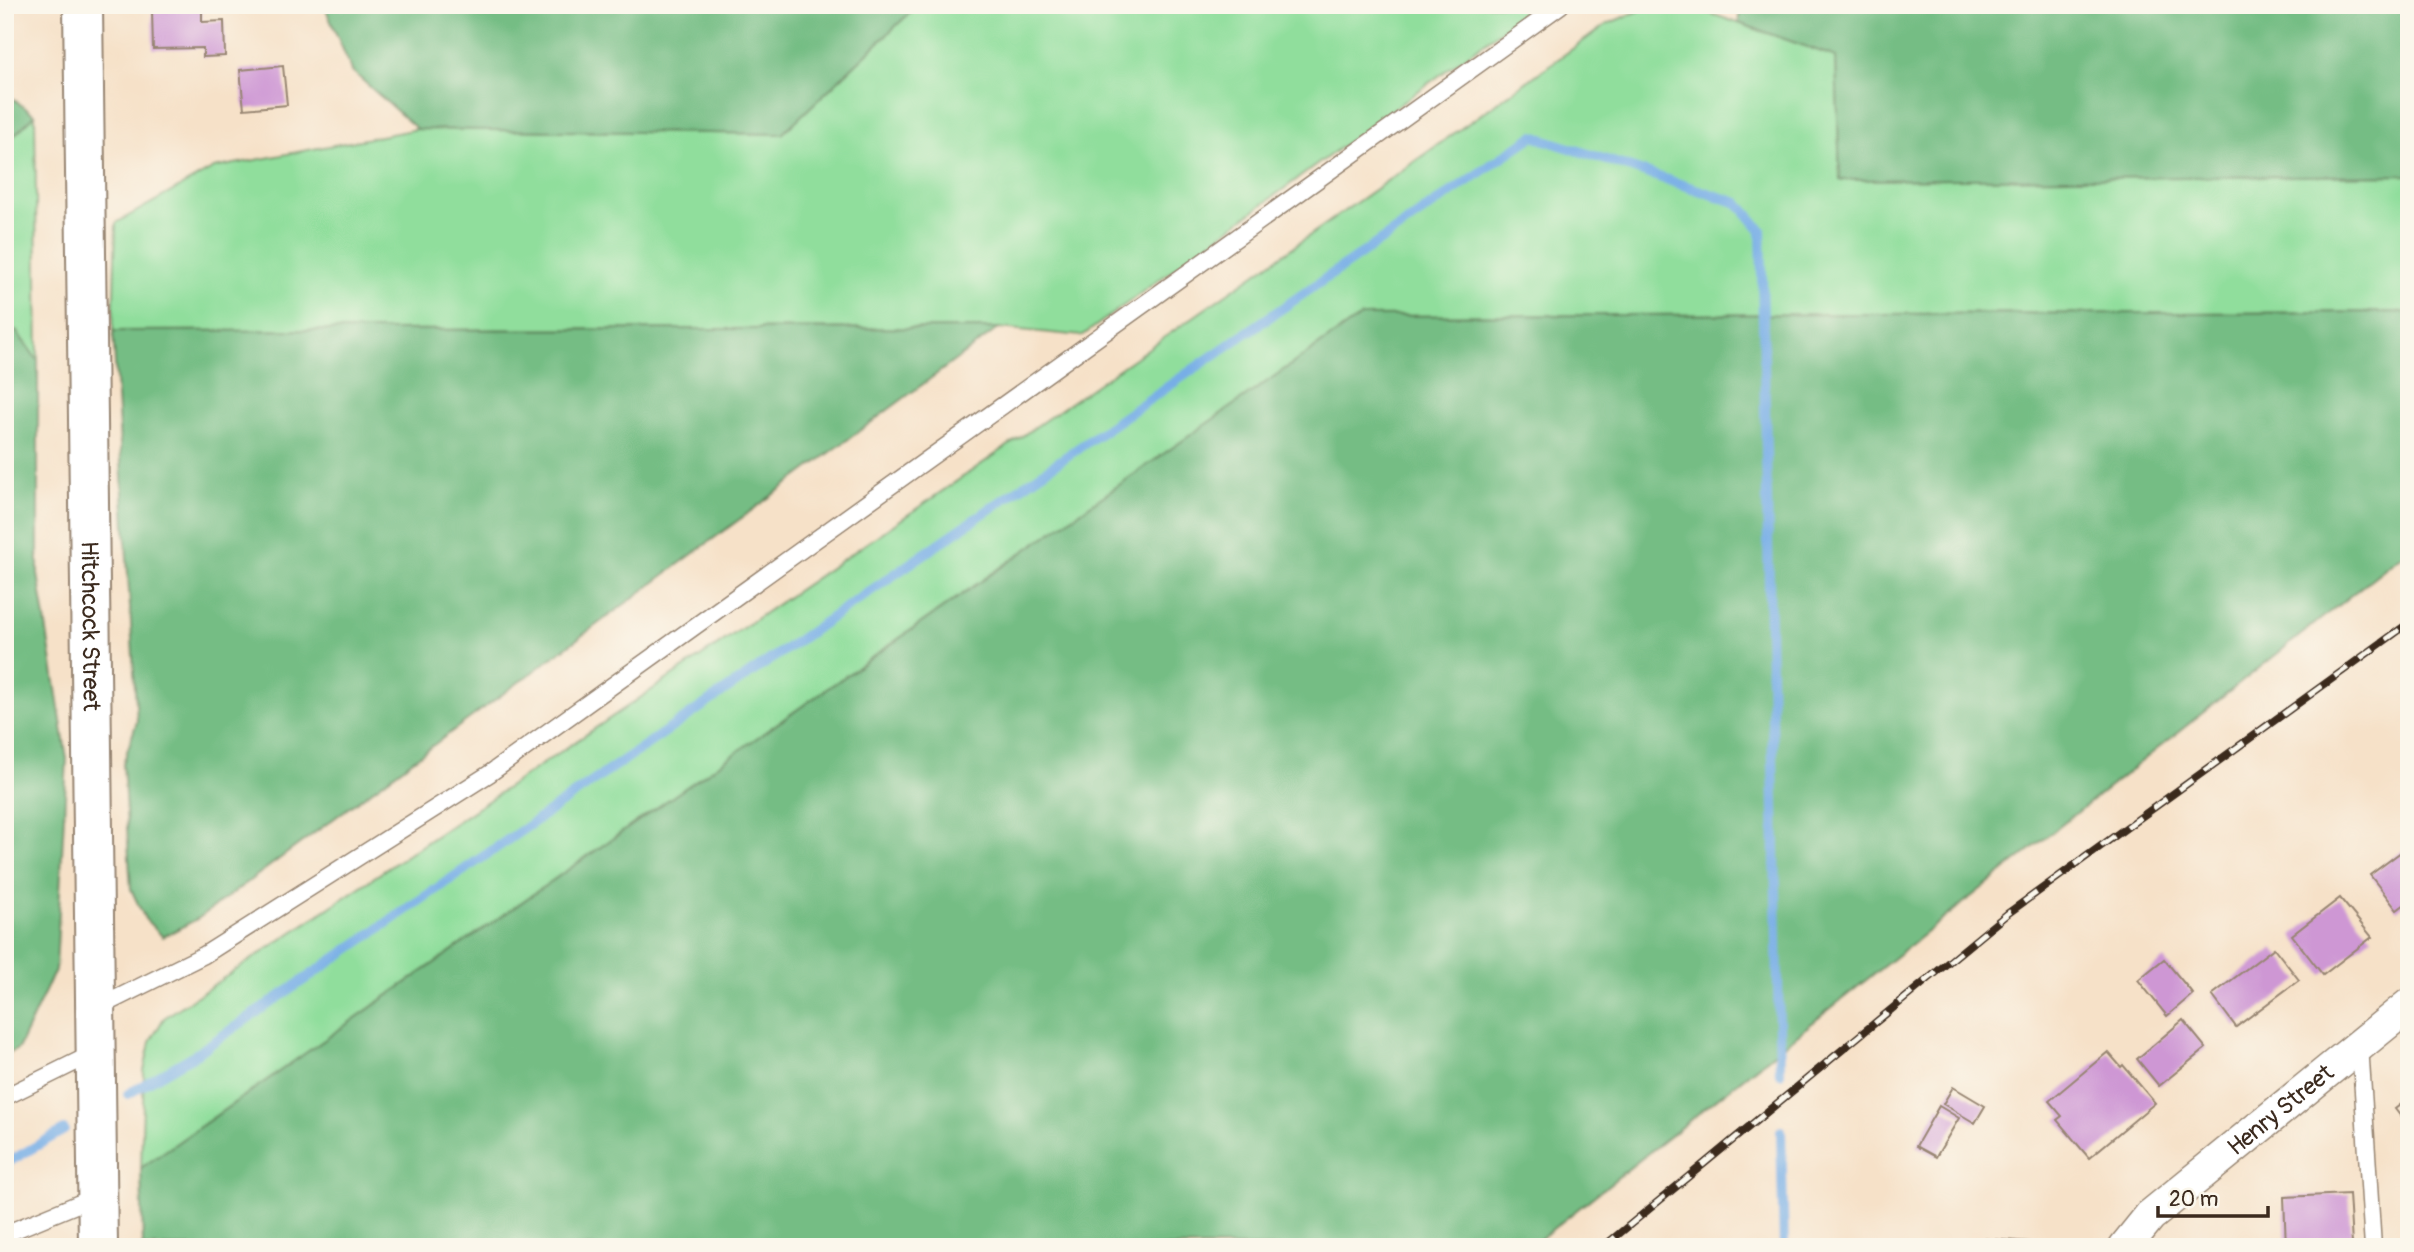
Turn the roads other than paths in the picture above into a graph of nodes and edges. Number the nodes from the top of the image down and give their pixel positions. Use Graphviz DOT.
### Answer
graph roads {
  1 [pos="83,5"];
  2 [pos="1561,5"];
  3 [pos="2409,1005"];
  4 [pos="95,1009"];
  5 [pos="2360,1045"];
  6 [pos="96,1052"];
  7 [pos="5,1097"];
  8 [pos="97,1196"];
  9 [pos="5,1234"];
  10 [pos="98,1247"];
  11 [pos="2125,1247"];
  12 [pos="2373,1247"];
  1 -- 4 [label="street, Hitchcock Street"];
  2 -- 4 [label="lane"];
  3 -- 5 [label="street, Henry Street"];
  4 -- 6 [label="street, Hitchcock Street"];
  5 -- 11 [label="street, Henry Street"];
  5 -- 12 [label="lane"];
  6 -- 7 [label="lane"];
  6 -- 8 [label="street, Hitchcock Street"];
  8 -- 9 [label="lane"];
  8 -- 10 [label="street, Hitchcock Street"];
}
